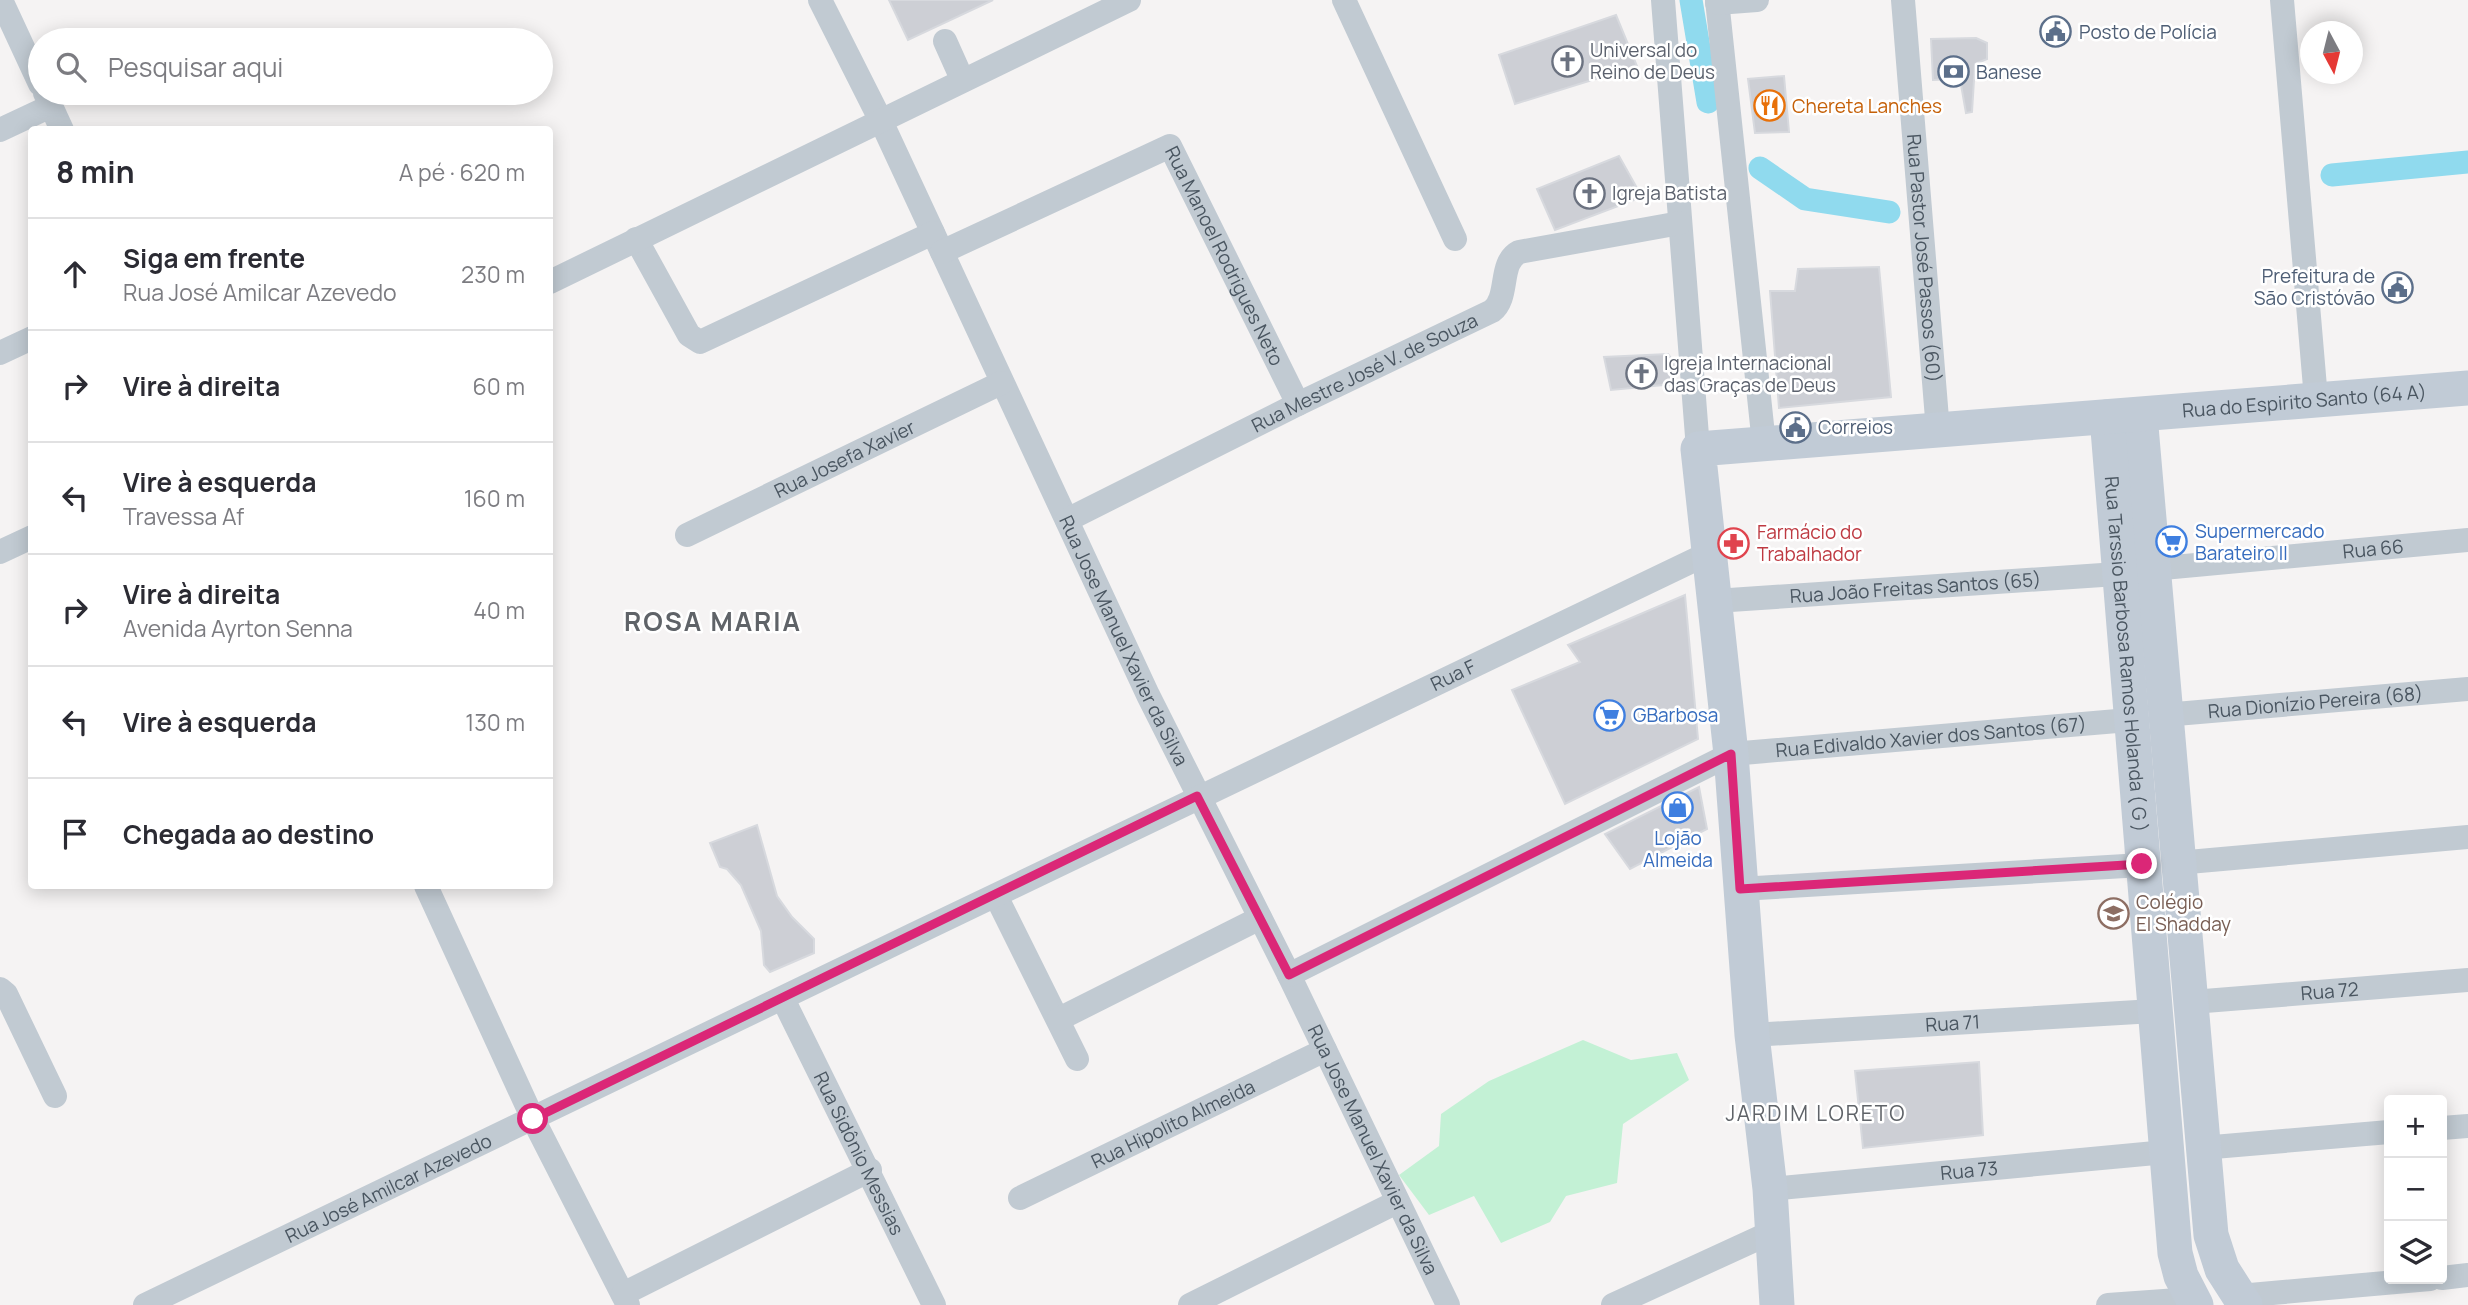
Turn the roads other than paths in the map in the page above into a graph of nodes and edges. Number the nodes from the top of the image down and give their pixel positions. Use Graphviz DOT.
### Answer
graph roads {
  1 [pos="1,0"];
  2 [pos="820,0"];
  3 [pos="1129,0"];
  4 [pos="1344,0"];
  5 [pos="1663,0"];
  6 [pos="1758,0"];
  7 [pos="1903,0"];
  8 [pos="2283,0"];
  9 [pos="1717,1"];
  10 [pos="945,41"];
  11 [pos="28,58"];
  12 [pos="962,79"];
  13 [pos="31,105"];
  14 [pos="50,105"];
  15 [pos="881,121"];
  16 [pos="60,126"];
  17 [pos="0,130"];
  18 [pos="1680,223"];
  19 [pos="636,239"];
  20 [pos="1455,239"];
  21 [pos="938,243"];
  22 [pos="553,280"];
  23 [pos="28,340"];
  24 [pos="0,353"];
  25 [pos="1002,383"];
  26 [pos="2468,388"];
  27 [pos="2316,400"];
  28 [pos="1298,404"];
  29 [pos="2124,416"];
  30 [pos="1938,431"];
  31 [pos="1764,444"];
  32 [pos="1698,449"];
  33 [pos="1068,520"];
  34 [pos="687,535"];
  35 [pos="28,539"];
  36 [pos="2468,540"];
  37 [pos="0,552"];
  38 [pos="1709,553"];
  39 [pos="2152,569"];
  40 [pos="2117,574"];
  41 [pos="1715,601"];
  42 [pos="2468,689"];
  43 [pos="2164,715"];
  44 [pos="2129,720"];
  45 [pos="1731,754"];
  46 [pos="1197,796"];
  47 [pos="2468,837"];
  48 [pos="2177,863"];
  49 [pos="2142,864"];
  50 [pos="427,889"];
  51 [pos="1740,889"];
  52 [pos="996,896"];
  53 [pos="1260,918"];
  54 [pos="2183,930"];
  55 [pos="2148,934"];
  56 [pos="1289,975"];
  57 [pos="2468,979"];
  58 [pos="0,989"];
  59 [pos="783,999"];
  60 [pos="2192,1002"];
  61 [pos="2154,1011"];
  62 [pos="1059,1019"];
  63 [pos="1752,1035"];
  64 [pos="1325,1050"];
  65 [pos="1077,1059"];
  66 [pos="55,1096"];
  67 [pos="533,1119"];
  68 [pos="2468,1126"];
  69 [pos="2447,1128"];
  70 [pos="2384,1132"];
  71 [pos="2202,1148"];
  72 [pos="2166,1152"];
  73 [pos="870,1170"];
  74 [pos="1770,1189"];
  75 [pos="1020,1198"];
  76 [pos="1397,1202"];
  77 [pos="1772,1232"];
  78 [pos="2468,1275"];
  79 [pos="2447,1277"];
  80 [pos="2385,1284"];
  81 [pos="626,1300"];
  82 [pos="2242,1300"];
  83 [pos="2194,1302"];
  84 [pos="145,1305"];
  85 [pos="934,1305"];
  86 [pos="1190,1305"];
  87 [pos="1448,1305"];
  88 [pos="1614,1305"];
  89 [pos="1777,1305"];
  90 [pos="2108,1305"];
  1 -- 11 [label="street"];
  2 -- 15 [label="street, Rua Jose Manuel Xavier da Silva"];
  3 -- 12 [label="street"];
  4 -- 20 [label="street"];
  5 -- 18 [label="street"];
  6 -- 9 [label="street"];
  7 -- 30 [label="street, Rua Pastor José Passos (60)"];
  8 -- 27 [label="street"];
  9 -- 31 [label="street"];
  10 -- 12 [label="street"];
  12 -- 15 [label="street"];
  13 -- 17 [label="street"];
  14 -- 16 [label="street"];
  15 -- 19 [label="street"];
  15 -- 21 [label="street, Rua Jose Manuel Xavier da Silva"];
  18 -- 28 [label="street, Rua Mestre José V. de Souza"];
  18 -- 32 [label="street"];
  19 -- 21 [label="street, Rua Manoel Rodrigues Neto"];
  19 -- 22 [label="street"];
  21 -- 25 [label="street, Rua Jose Manuel Xavier da Silva"];
  21 -- 28 [label="street, Rua Manoel Rodrigues Neto"];
  23 -- 24 [label="street"];
  25 -- 33 [label="street, Rua Jose Manuel Xavier da Silva"];
  25 -- 34 [label="street, Rua Josefa Xavier"];
  26 -- 27 [label="street, Rua do Espirito Santo (64 A)"];
  27 -- 29 [label="street, Rua do Espirito Santo (64 A)"];
  28 -- 33 [label="street, Rua Mestre José V. de Souza"];
  29 -- 30 [label="street, Rua do Espirito Santo (64 A)"];
  29 -- 39 [label="street, Rua Tarssio Barbosa Ramos Holanda ( G )"];
  29 -- 40 [label="street, Rua Tarssio Barbosa Ramos Holanda ( G )"];
  30 -- 31 [label="street, Rua do Espirito Santo (64 A)"];
  31 -- 32 [label="street, Rua do Espirito Santo (64 A)"];
  32 -- 38 [label="street"];
  33 -- 46 [label="street, Rua Jose Manuel Xavier da Silva"];
  35 -- 37 [label="street"];
  36 -- 39 [label="street, Rua 66"];
  38 -- 41 [label="street"];
  38 -- 46 [label="street, Rua F"];
  39 -- 43 [label="street, Rua Tarssio Barbosa Ramos Holanda ( G )"];
  40 -- 41 [label="street, Rua João Freitas Santos (65)"];
  40 -- 44 [label="street, Rua Tarssio Barbosa Ramos Holanda ( G )"];
  41 -- 45 [label="street"];
  42 -- 43 [label="street, Rua Dionízio Pereira (68)"];
  43 -- 48 [label="street, Rua Tarssio Barbosa Ramos Holanda ( G )"];
  44 -- 45 [label="street, Rua Edivaldo Xavier dos Santos (67)"];
  44 -- 49 [label="street, Rua Tarssio Barbosa Ramos Holanda ( G )"];
  45 -- 51 [label="street"];
  45 -- 56 [label="street"];
  46 -- 52 [label="street, Rua José Amilcar Azevedo"];
  46 -- 53 [label="street, Rua Jose Manuel Xavier da Silva"];
  47 -- 48 [label="street"];
  48 -- 54 [label="street, Rua Tarssio Barbosa Ramos Holanda ( G )"];
  49 -- 51 [label="street"];
  49 -- 55 [label="street, Rua Tarssio Barbosa Ramos Holanda ( G )"];
  50 -- 67 [label="street"];
  51 -- 63 [label="street"];
  52 -- 59 [label="street, Rua José Amilcar Azevedo"];
  52 -- 62 [label="street"];
  53 -- 56 [label="street, Rua Jose Manuel Xavier da Silva"];
  53 -- 62 [label="street"];
  54 -- 55 [label="street"];
  54 -- 60 [label="street, Rua Tarssio Barbosa Ramos Holanda ( G )"];
  55 -- 61 [label="street, Rua Tarssio Barbosa Ramos Holanda ( G )"];
  56 -- 64 [label="street, Rua Jose Manuel Xavier da Silva"];
  57 -- 60 [label="street, Rua 72"];
  58 -- 66 [label="street"];
  59 -- 67 [label="street, Rua José Amilcar Azevedo"];
  59 -- 73 [label="street, Rua Sidônio Messias"];
  60 -- 71 [label="street, Rua Tarssio Barbosa Ramos Holanda ( G )"];
  61 -- 63 [label="street, Rua 71"];
  61 -- 72 [label="street, Rua Tarssio Barbosa Ramos Holanda ( G )"];
  62 -- 65 [label="street"];
  63 -- 74 [label="street"];
  64 -- 75 [label="street, Rua Hipolito Almeida"];
  64 -- 76 [label="street, Rua Jose Manuel Xavier da Silva"];
  67 -- 81 [label="street"];
  67 -- 84 [label="street, Rua José Amilcar Azevedo"];
  68 -- 69 [label="street"];
  70 -- 71 [label="street"];
  71 -- 82 [label="street, Rua Tarssio Barbosa Ramos Holanda ( G )"];
  72 -- 74 [label="street, Rua 73"];
  72 -- 83 [label="street, Rua Tarssio Barbosa Ramos Holanda ( G )"];
  73 -- 81 [label="street"];
  73 -- 85 [label="street, Rua Sidônio Messias"];
  74 -- 77 [label="street"];
  76 -- 86 [label="street"];
  76 -- 87 [label="street, Rua Jose Manuel Xavier da Silva"];
  77 -- 88 [label="street"];
  77 -- 89 [label="street"];
  78 -- 79 [label="street"];
  80 -- 82 [label="street"];
  83 -- 90 [label="street"];
}
